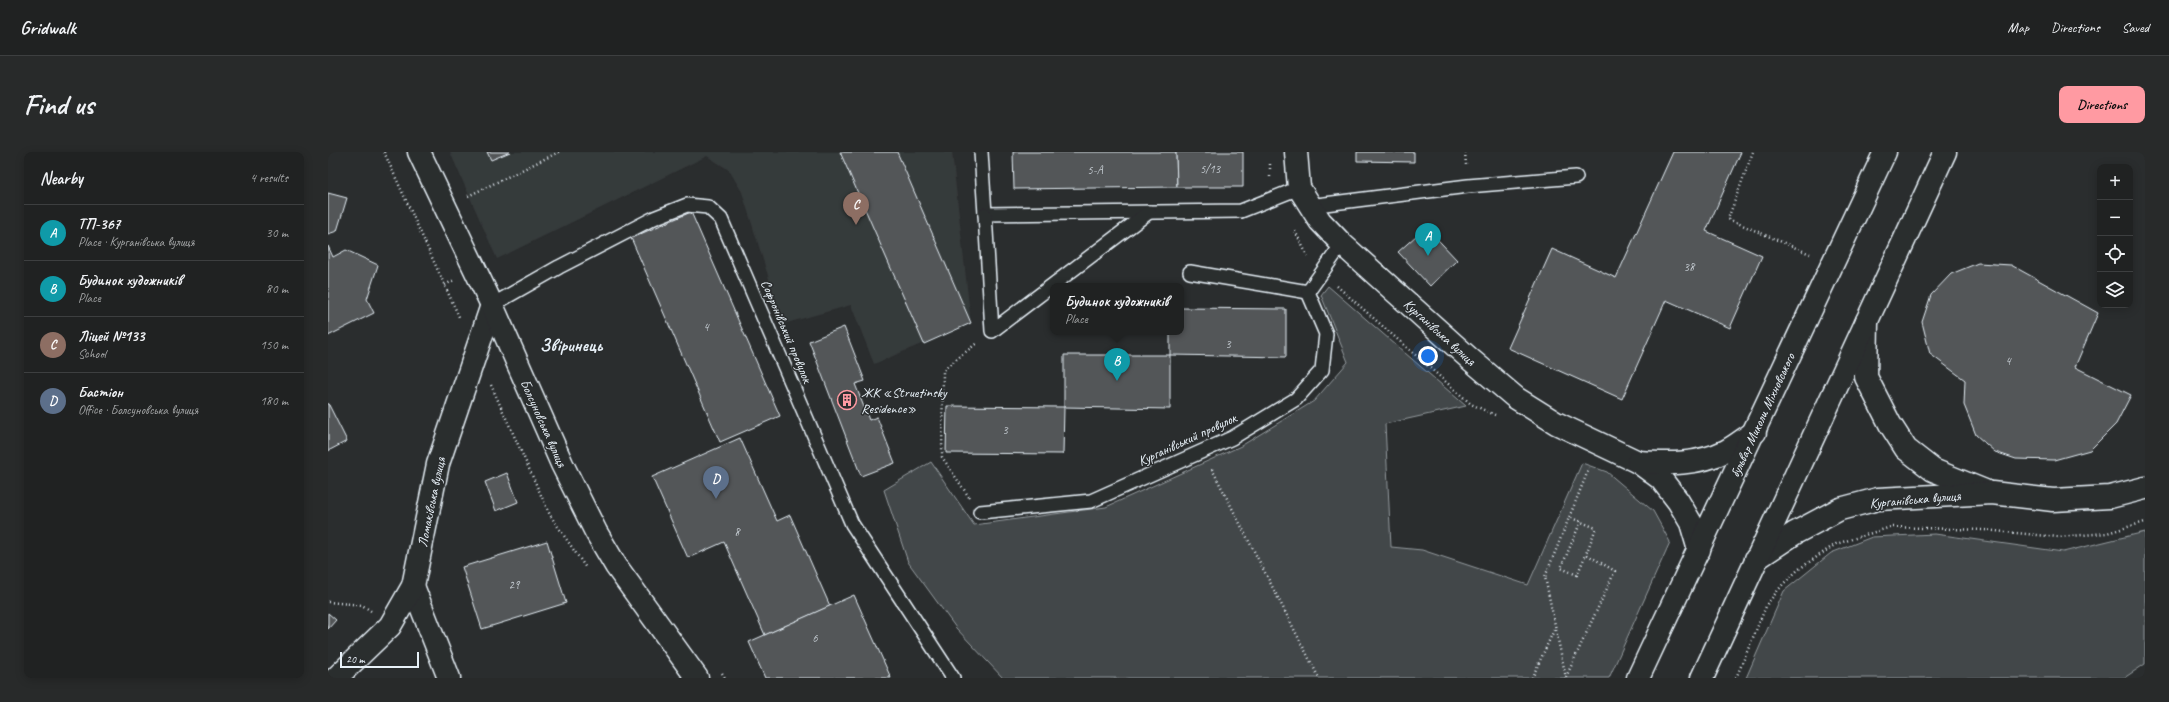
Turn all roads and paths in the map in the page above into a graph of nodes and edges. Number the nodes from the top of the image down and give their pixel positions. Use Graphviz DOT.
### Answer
graph roads {
  1 [pos="419,152"];
  2 [pos="559,152"];
  3 [pos="981,152"];
  4 [pos="1296,152"];
  5 [pos="1753,152"];
  6 [pos="1885,152"];
  7 [pos="1945,152"];
  8 [pos="1576,177"];
  9 [pos="467,196"];
  10 [pos="1304,197"];
  11 [pos="1149,212"];
  12 [pos="985,214"];
  13 [pos="1342,244"];
  14 [pos="1814,256"];
  15 [pos="1190,272"];
  16 [pos="1055,283"];
  17 [pos="1050,287"];
  18 [pos="1308,292"];
  19 [pos="492,305"];
  20 [pos="1867,321"];
  21 [pos="992,331"];
  22 [pos="1755,432"];
  23 [pos="1203,451"];
  24 [pos="1592,461"];
  25 [pos="1638,462"];
  26 [pos="2145,488"];
  27 [pos="1992,493"];
  28 [pos="980,512"];
  29 [pos="1569,516"];
  30 [pos="1581,521"];
  31 [pos="2145,522"];
  32 [pos="1699,550"];
  33 [pos="1586,554"];
  34 [pos="1756,559"];
  35 [pos="413,586"];
  36 [pos="328,602"];
  37 [pos="362,605"];
  38 [pos="1555,627"];
  39 [pos="721,672"];
  40 [pos="336,678"];
  41 [pos="449,678"];
  42 [pos="697,678"];
  43 [pos="725,678"];
  44 [pos="953,678"];
  45 [pos="1319,678"];
  46 [pos="1532,678"];
  47 [pos="1566,678"];
  48 [pos="1638,678"];
  49 [pos="1702,678"];
  50 [pos="1736,678"];
  1 -- 19 [label="main road, Болсуновська вулиця"];
  2 -- 9 [label="path"];
  3 -- 12 [label="lane"];
  4 -- 10 [label="main road"];
  5 -- 14 [label="path"];
  6 -- 22 [label="main road, бульвар Миколи Міхновського"];
  7 -- 20 [label="main road"];
  8 -- 10 [label="lane"];
  10 -- 11 [label="lane"];
  10 -- 13 [label="main road, Курганівська вулиця"];
  11 -- 12 [label="lane"];
  11 -- 16 [label="lane"];
  12 -- 21 [label="lane"];
  13 -- 18 [label="lane"];
  13 -- 25 [label="main road, Курганівська вулиця"];
  15 -- 18 [label="lane"];
  17 -- 21 [label="lane"];
  18 -- 23 [label="lane, Курганівський провулок"];
  19 -- 35 [label="main road, Ломаківська вулиця"];
  19 -- 42 [label="main road, Болсуновська вулиця"];
  19 -- 44 [label="lane, Софронівський провулок"];
  20 -- 27 [label="main road, Курганівська вулиця"];
  20 -- 34 [label="main road"];
  21 -- 28 [label="path"];
  22 -- 25 [label="main road, Курганівська вулиця"];
  22 -- 32 [label="main road, бульвар Миколи Міхновського"];
  23 -- 28 [label="lane, Курганівський провулок"];
  23 -- 45 [label="path"];
  24 -- 29 [label="path"];
  25 -- 32 [label="main road, Курганівська вулиця"];
  26 -- 27 [label="main road, Курганівська вулиця"];
  27 -- 34 [label="main road, Курганівська вулиця"];
  29 -- 30 [label="path"];
  29 -- 38 [label="path"];
  30 -- 33 [label="path"];
  30 -- 33 [label="path"];
  31 -- 50 [label="path"];
  32 -- 48 [label="main road, бульвар Миколи Міхновського"];
  33 -- 47 [label="path"];
  34 -- 49 [label="main road"];
  35 -- 40 [label="main road, Ломаківська вулиця"];
  35 -- 41 [label="main road"];
  36 -- 37 [label="path"];
  38 -- 46 [label="path"];
  38 -- 47 [label="path"];
  39 -- 43 [label="path"];
}
